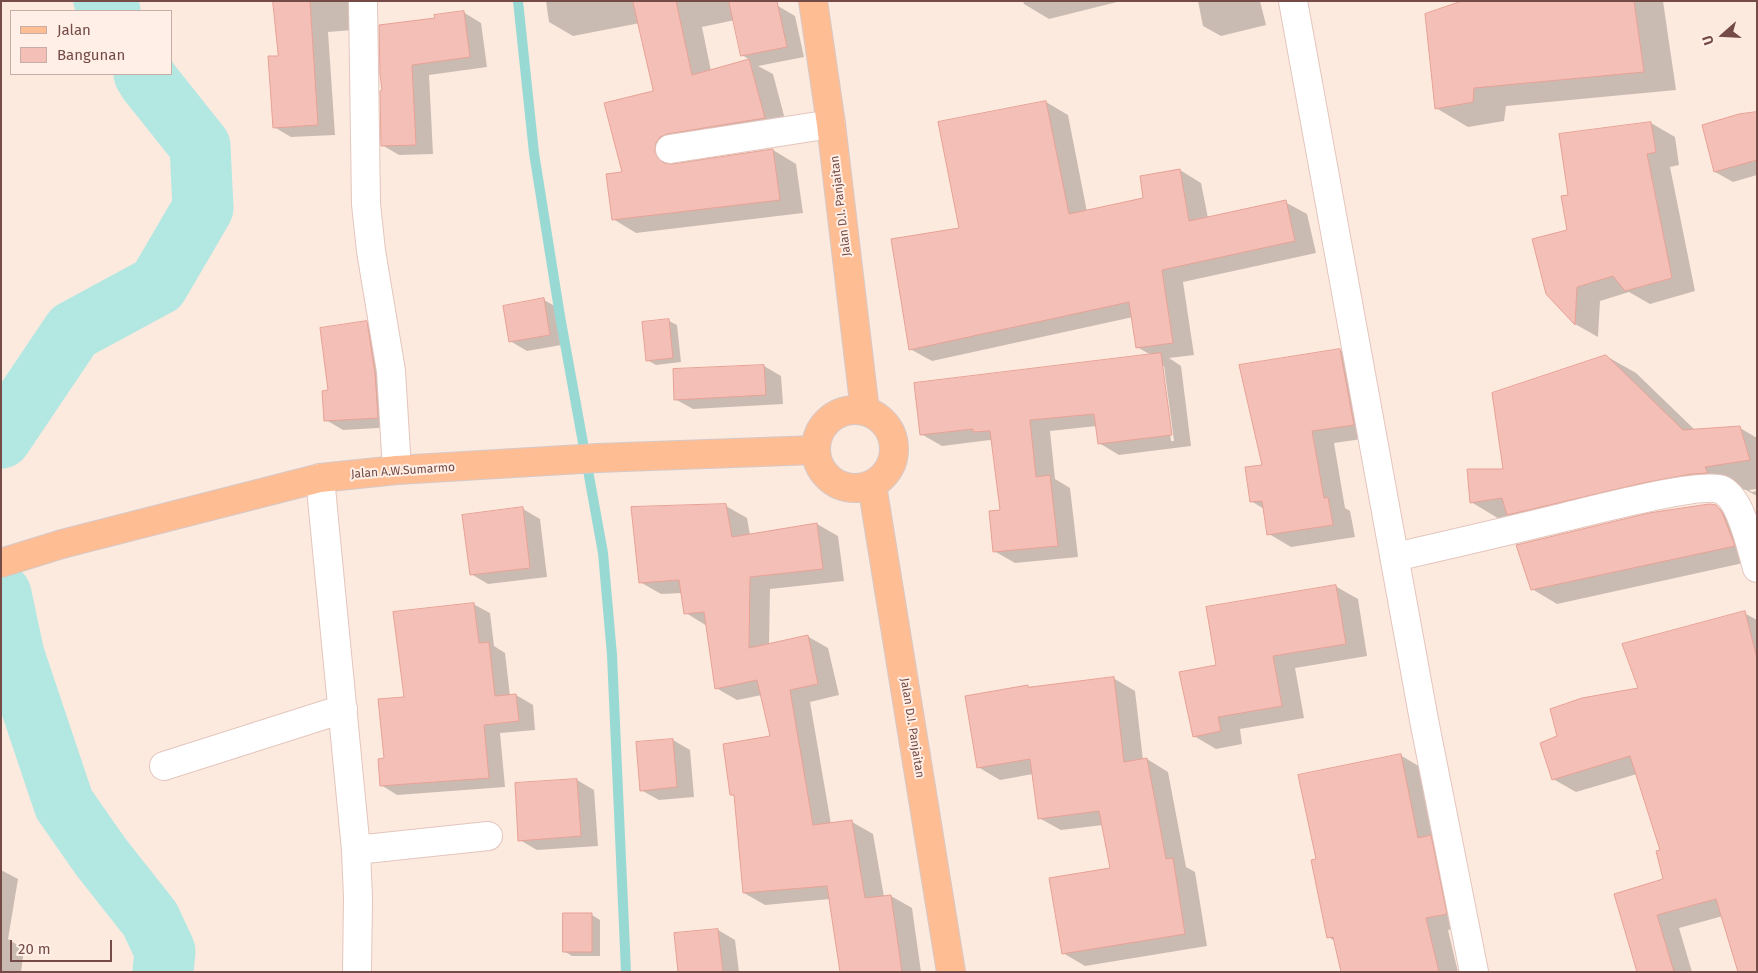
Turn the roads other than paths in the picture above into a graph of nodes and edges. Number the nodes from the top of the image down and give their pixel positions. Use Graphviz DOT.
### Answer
graph roads {
  1 [pos="363,1"];
  2 [pos="814,1"];
  3 [pos="1293,1"];
  4 [pos="831,124"];
  5 [pos="670,149"];
  6 [pos="864,411"];
  7 [pos="815,450"];
  8 [pos="397,470"];
  9 [pos="320,478"];
  10 [pos="872,485"];
  11 [pos="1395,557"];
  12 [pos="1,563"];
  13 [pos="1757,568"];
  14 [pos="343,710"];
  15 [pos="164,766"];
  16 [pos="488,836"];
  17 [pos="356,850"];
  18 [pos="357,972"];
  19 [pos="951,972"];
  20 [pos="1474,972"];
  1 -- 8 [label="street"];
  2 -- 4 [label="main road, Jalan D.I. Panjaitan"];
  3 -- 11 [label="street"];
  4 -- 5 [label="street"];
  4 -- 6 [label="main road, Jalan D.I. Panjaitan"];
  6 -- 7 [label="main road"];
  6 -- 10 [label="main road"];
  7 -- 8 [label="main road, Jalan A.W.Sumarmo"];
  7 -- 10 [label="main road"];
  8 -- 9 [label="main road, Jalan A.W.Sumarmo"];
  9 -- 12 [label="main road, Jalan A.W.Sumarmo"];
  9 -- 14 [label="street"];
  10 -- 19 [label="main road, Jalan D.I. Panjaitan"];
  11 -- 13 [label="street"];
  11 -- 20 [label="street"];
  14 -- 15 [label="street"];
  14 -- 17 [label="street"];
  16 -- 17 [label="street"];
  17 -- 18 [label="street"];
}
